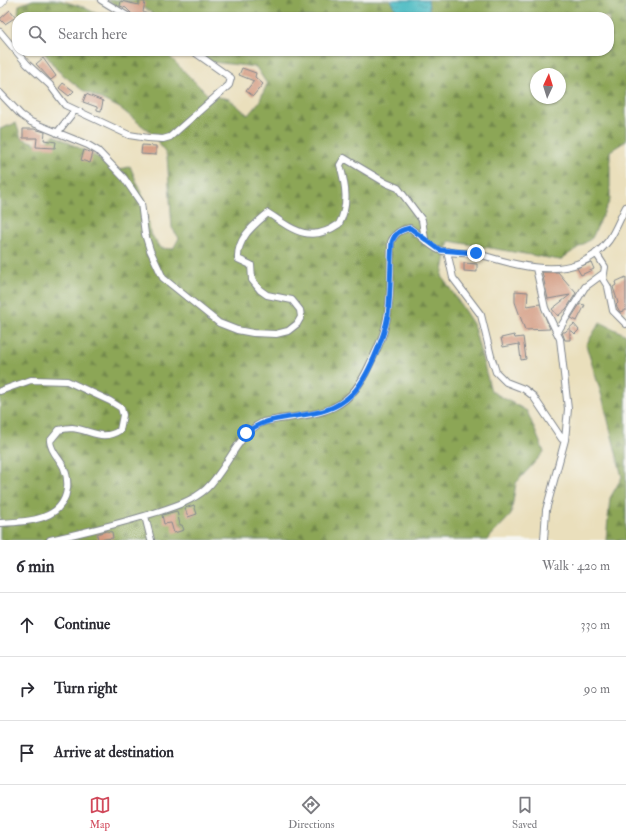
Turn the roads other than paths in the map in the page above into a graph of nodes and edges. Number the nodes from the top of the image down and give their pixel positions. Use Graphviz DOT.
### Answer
graph roads {
  1 [pos="3,0"];
  2 [pos="101,0"];
  3 [pos="0,3"];
  4 [pos="121,12"];
  5 [pos="0,32"];
  6 [pos="12,46"];
  7 [pos="20,56"];
  8 [pos="200,56"];
  9 [pos="0,93"];
  10 [pos="75,110"];
  11 [pos="57,132"];
  12 [pos="626,207"];
  13 [pos="425,240"];
  14 [pos="447,251"];
  15 [pos="596,253"];
  16 [pos="536,268"];
  17 [pos="604,273"];
  18 [pos="626,324"];
  19 [pos="556,331"];
  20 [pos="0,391"];
  21 [pos="565,440"];
  22 [pos="145,516"];
  23 [pos="0,524"];
  24 [pos="50,540"];
  25 [pos="151,540"];
  26 [pos="544,540"];
  1 -- 3 [label="street"];
  2 -- 4 [label="street"];
  5 -- 6 [label="street"];
  7 -- 10 [label="street"];
  8 -- 10 [label="street"];
  9 -- 11 [label="street"];
  10 -- 11 [label="street"];
  11 -- 13 [label="street"];
  12 -- 15 [label="street"];
  13 -- 14 [label="street"];
  13 -- 22 [label="street"];
  14 -- 16 [label="street"];
  14 -- 21 [label="street"];
  15 -- 16 [label="street"];
  15 -- 17 [label="street"];
  16 -- 19 [label="street"];
  17 -- 18 [label="street"];
  17 -- 19 [label="street"];
  19 -- 21 [label="street"];
  20 -- 23 [label="street"];
  21 -- 26 [label="street"];
  22 -- 24 [label="street"];
  22 -- 25 [label="street"];
}
